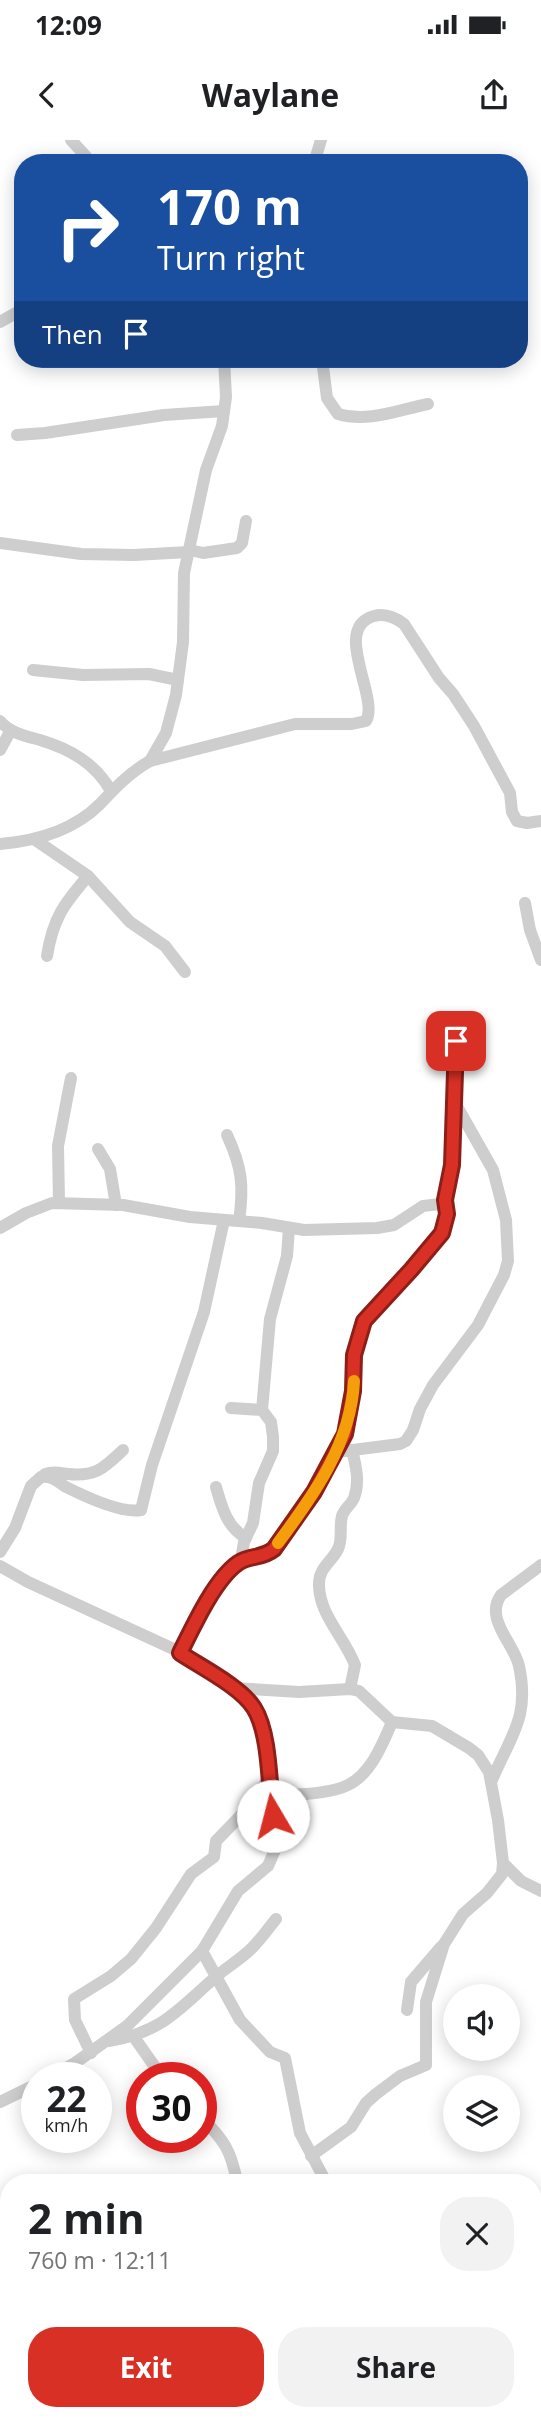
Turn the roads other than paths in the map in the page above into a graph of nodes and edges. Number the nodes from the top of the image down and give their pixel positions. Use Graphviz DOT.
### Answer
graph roads {
  1 [pos="71,140"];
  2 [pos="84,154"];
  3 [pos="220,368"];
  4 [pos="224,368"];
  5 [pos="323,368"];
  6 [pos="224,374"];
  7 [pos="428,404"];
  8 [pos="224,411"];
  9 [pos="17,435"];
  10 [pos="246,521"];
  11 [pos="0,543"];
  12 [pos="190,551"];
  13 [pos="33,670"];
  14 [pos="178,680"];
  15 [pos="0,722"];
  16 [pos="11,730"];
  17 [pos="0,750"];
  18 [pos="150,761"];
  19 [pos="111,791"];
  20 [pos="541,821"];
  21 [pos="34,839"];
  22 [pos="0,844"];
  23 [pos="88,876"];
  24 [pos="526,903"];
  25 [pos="47,956"];
  26 [pos="541,960"];
  27 [pos="185,972"];
  28 [pos="456,1041"];
  29 [pos="71,1078"];
  30 [pos="453,1098"];
  31 [pos="227,1135"];
  32 [pos="98,1149"];
  33 [pos="445,1200"];
  34 [pos="59,1203"];
  35 [pos="116,1205"];
  36 [pos="224,1220"];
  37 [pos="239,1221"];
  38 [pos="1,1227"];
  39 [pos="289,1228"];
  40 [pos="231,1408"];
  41 [pos="262,1410"];
  42 [pos="123,1450"];
  43 [pos="352,1450"];
  44 [pos="337,1452"];
  45 [pos="41,1477"];
  46 [pos="216,1488"];
  47 [pos="246,1538"];
  48 [pos="0,1552"];
  49 [pos="241,1560"];
  50 [pos="541,1565"];
  51 [pos="0,1566"];
  52 [pos="180,1653"];
  53 [pos="233,1688"];
  54 [pos="350,1689"];
  55 [pos="392,1722"];
  56 [pos="268,1779"];
  57 [pos="492,1780"];
  58 [pos="271,1797"];
  59 [pos="503,1863"];
  60 [pos="541,1891"];
  61 [pos="276,1919"];
  62 [pos="444,1944"];
  63 [pos="202,1951"];
  64 [pos="216,1977"];
  65 [pos="407,2010"];
  66 [pos="134,2037"];
  67 [pos="109,2041"];
  68 [pos="91,2053"];
  69 [pos="76,2062"];
  70 [pos="152,2062"];
  71 [pos="21,2092"];
  72 [pos="1,2103"];
  73 [pos="217,2133"];
  74 [pos="311,2156"];
  75 [pos="235,2174"];
  76 [pos="321,2174"];
  1 -- 2 [label="street"];
  3 -- 6 [label="street"];
  4 -- 6 [label="street"];
  5 -- 7 [label="street"];
  6 -- 8 [label="street"];
  8 -- 9 [label="street"];
  8 -- 12 [label="street"];
  10 -- 12 [label="street"];
  11 -- 12 [label="street"];
  12 -- 14 [label="street"];
  13 -- 14 [label="street"];
  14 -- 18 [label="street"];
  15 -- 16 [label="street"];
  16 -- 17 [label="street"];
  16 -- 19 [label="street"];
  18 -- 19 [label="street"];
  18 -- 20 [label="street"];
  19 -- 21 [label="street"];
  21 -- 22 [label="street"];
  21 -- 23 [label="street"];
  23 -- 25 [label="street"];
  23 -- 27 [label="street"];
  24 -- 26 [label="street"];
  28 -- 30 [label="street"];
  29 -- 34 [label="street"];
  30 -- 33 [label="street"];
  30 -- 43 [label="street"];
  31 -- 37 [label="street"];
  32 -- 35 [label="street"];
  33 -- 39 [label="street"];
  33 -- 44 [label="street"];
  34 -- 35 [label="street"];
  34 -- 38 [label="street"];
  35 -- 36 [label="street"];
  36 -- 37 [label="street"];
  36 -- 45 [label="street"];
  37 -- 39 [label="street"];
  39 -- 41 [label="street"];
  40 -- 41 [label="street"];
  41 -- 47 [label="street"];
  42 -- 45 [label="street"];
  43 -- 44 [label="street"];
  43 -- 54 [label="street"];
  44 -- 49 [label="street"];
  45 -- 48 [label="street"];
  46 -- 47 [label="street"];
  47 -- 49 [label="street"];
  49 -- 52 [label="street"];
  50 -- 57 [label="street"];
  51 -- 52 [label="street"];
  52 -- 53 [label="street"];
  53 -- 54 [label="street"];
  53 -- 56 [label="street"];
  54 -- 55 [label="street"];
  55 -- 57 [label="street"];
  55 -- 58 [label="street"];
  56 -- 58 [label="street"];
  56 -- 68 [label="street"];
  57 -- 59 [label="street"];
  58 -- 63 [label="street"];
  59 -- 60 [label="street"];
  59 -- 62 [label="street"];
  61 -- 64 [label="street"];
  62 -- 65 [label="street"];
  62 -- 74 [label="street"];
  63 -- 64 [label="street"];
  63 -- 67 [label="street"];
  64 -- 66 [label="street"];
  64 -- 74 [label="street"];
  66 -- 67 [label="street"];
  66 -- 70 [label="street"];
  67 -- 68 [label="street"];
  68 -- 69 [label="street"];
  71 -- 72 [label="street"];
  73 -- 75 [label="street"];
  74 -- 76 [label="street"];
}
